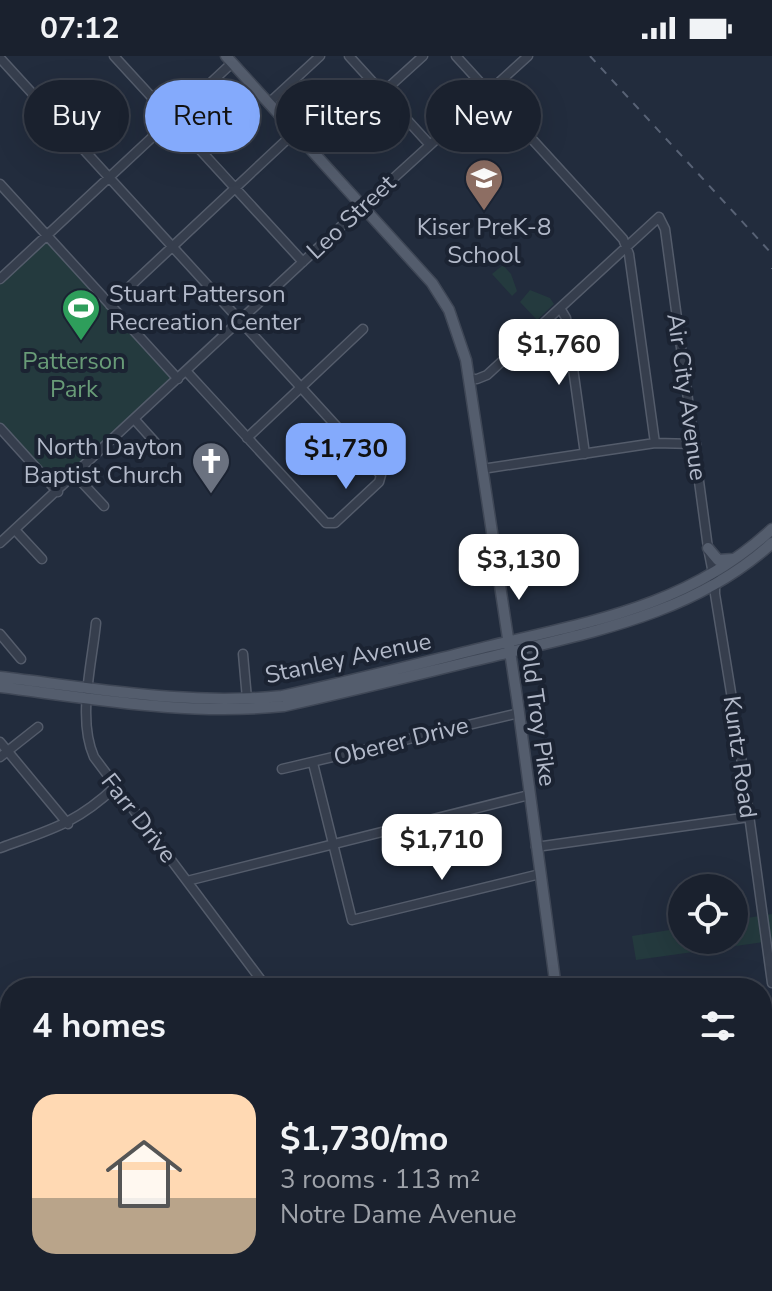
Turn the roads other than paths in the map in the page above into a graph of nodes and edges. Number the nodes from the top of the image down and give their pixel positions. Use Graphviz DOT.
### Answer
graph roads {
  1 [pos="114,56"];
  2 [pos="320,56"];
  3 [pos="349,56"];
  4 [pos="423,56"];
  5 [pos="456,56"];
  6 [pos="528,56"];
  7 [pos="0,58"];
  8 [pos="229,59"];
  9 [pos="209,80"];
  10 [pos="371,80"];
  11 [pos="397,80"];
  12 [pos="478,80"];
  13 [pos="502,80"];
  14 [pos="145,90"];
  15 [pos="269,103"];
  16 [pos="276,111"];
  17 [pos="410,123"];
  18 [pos="426,141"];
  19 [pos="145,144"];
  20 [pos="426,149"];
  21 [pos="541,149"];
  22 [pos="276,150"];
  23 [pos="202,152"];
  24 [pos="315,154"];
  25 [pos="109,178"];
  26 [pos="0,184"];
  27 [pos="235,188"];
  28 [pos="363,206"];
  29 [pos="47,235"];
  30 [pos="627,246"];
  31 [pos="172,247"];
  32 [pos="303,262"];
  33 [pos="0,279"];
  34 [pos="110,305"];
  35 [pos="560,308"];
  36 [pos="240,321"];
  37 [pos="363,329"];
  38 [pos="186,371"];
  39 [pos="178,379"];
  40 [pos="469,379"];
  41 [pos="301,387"];
  42 [pos="135,420"];
  43 [pos="0,428"];
  44 [pos="247,438"];
  45 [pos="655,443"];
  46 [pos="696,444"];
  47 [pos="162,450"];
  48 [pos="585,454"];
  49 [pos="482,469"];
  50 [pos="75,475"];
  51 [pos="58,492"];
  52 [pos="104,506"];
  53 [pos="772,529"];
  54 [pos="16,531"];
  55 [pos="0,543"];
  56 [pos="772,543"];
  57 [pos="708,548"];
  58 [pos="739,557"];
  59 [pos="42,559"];
  60 [pos="714,579"];
  61 [pos="96,623"];
  62 [pos="0,634"];
  63 [pos="509,647"];
  64 [pos="243,654"];
  65 [pos="21,659"];
  66 [pos="0,677"];
  67 [pos="0,687"];
  68 [pos="88,692"];
  69 [pos="247,699"];
  70 [pos="519,713"];
  71 [pos="38,727"];
  72 [pos="0,742"];
  73 [pos="4,754"];
  74 [pos="313,763"];
  75 [pos="282,769"];
  76 [pos="115,787"];
  77 [pos="529,795"];
  78 [pos="749,817"];
  79 [pos="68,824"];
  80 [pos="333,844"];
  81 [pos="536,847"];
  82 [pos="0,848"];
  83 [pos="540,874"];
  84 [pos="187,881"];
  85 [pos="260,978"];
  86 [pos="555,978"];
  87 [pos="771,978"];
  1 -- 14 [label="street"];
  2 -- 15 [label="street"];
  3 -- 10 [label="street"];
  4 -- 11 [label="street"];
  5 -- 12 [label="street"];
  6 -- 13 [label="street, Leo Street"];
  7 -- 25 [label="street"];
  8 -- 9 [label="street"];
  8 -- 15 [label="main road, Old Troy Pike"];
  15 -- 16 [label="main road, Old Troy Pike"];
  17 -- 18 [label="street"];
  19 -- 25 [label="street"];
  20 -- 28 [label="street, Leo Street"];
  21 -- 30 [label="street"];
  22 -- 27 [label="street"];
  23 -- 27 [label="street"];
  24 -- 28 [label="main road, Old Troy Pike"];
  25 -- 29 [label="street"];
  25 -- 31 [label="street"];
  26 -- 29 [label="street"];
  27 -- 31 [label="street"];
  27 -- 32 [label="street"];
  28 -- 32 [label="street, Leo Street"];
  28 -- 40 [label="main road, Old Troy Pike"];
  29 -- 33 [label="street"];
  29 -- 34 [label="street"];
  30 -- 35 [label="street"];
  30 -- 45 [label="street"];
  30 -- 46 [label="street, Air City Avenue"];
  31 -- 34 [label="street"];
  31 -- 36 [label="street"];
  32 -- 36 [label="street, Leo Street"];
  34 -- 39 [label="street"];
  35 -- 40 [label="street"];
  35 -- 48 [label="street"];
  36 -- 38 [label="street, Leo Street"];
  36 -- 41 [label="street"];
  37 -- 41 [label="street"];
  38 -- 39 [label="street, Leo Street"];
  38 -- 44 [label="street"];
  39 -- 42 [label="street, Leo Street"];
  40 -- 49 [label="main road, Old Troy Pike"];
  41 -- 44 [label="street"];
  41 -- 44 [label="street"];
  42 -- 47 [label="street"];
  42 -- 50 [label="street, Leo Street"];
  43 -- 51 [label="street"];
  45 -- 46 [label="street"];
  45 -- 48 [label="street"];
  46 -- 57 [label="street, Air City Avenue"];
  48 -- 49 [label="street"];
  49 -- 63 [label="main road, Old Troy Pike"];
  50 -- 51 [label="street, Leo Street"];
  50 -- 52 [label="street"];
  51 -- 54 [label="street, Leo Street"];
  53 -- 58 [label="main road, Stanley Avenue"];
  54 -- 55 [label="street, Leo Street"];
  54 -- 59 [label="street"];
  56 -- 60 [label="main road, Stanley Avenue"];
  57 -- 58 [label="main road"];
  57 -- 60 [label="street, Air City Avenue"];
  58 -- 60 [label="main road, Stanley Avenue"];
  60 -- 63 [label="main road, Stanley Avenue"];
  60 -- 78 [label="street, Kuntz Road"];
  61 -- 68 [label="street, Farr Drive"];
  62 -- 65 [label="street"];
  63 -- 68 [label="main road, Stanley Avenue"];
  63 -- 69 [label="main road, Stanley Avenue"];
  63 -- 70 [label="main road, Old Troy Pike"];
  64 -- 69 [label="street"];
  66 -- 68 [label="main road, Stanley Avenue"];
  67 -- 68 [label="main road, Stanley Avenue"];
  68 -- 69 [label="main road, Stanley Avenue"];
  68 -- 76 [label="street, Farr Drive"];
  70 -- 74 [label="street, Oberer Drive"];
  70 -- 77 [label="main road, Old Troy Pike"];
  71 -- 73 [label="street"];
  72 -- 73 [label="street"];
  73 -- 79 [label="street"];
  74 -- 75 [label="street, Oberer Drive"];
  74 -- 80 [label="street"];
  76 -- 79 [label="street"];
  76 -- 84 [label="street, Farr Drive"];
  77 -- 80 [label="street"];
  77 -- 81 [label="main road, Old Troy Pike"];
  78 -- 81 [label="street"];
  78 -- 87 [label="street, Kuntz Road"];
  79 -- 82 [label="street"];
  80 -- 83 [label="street"];
  80 -- 84 [label="street"];
  81 -- 83 [label="main road, Old Troy Pike"];
  83 -- 86 [label="main road, Old Troy Pike"];
  84 -- 85 [label="street, Farr Drive"];
}
